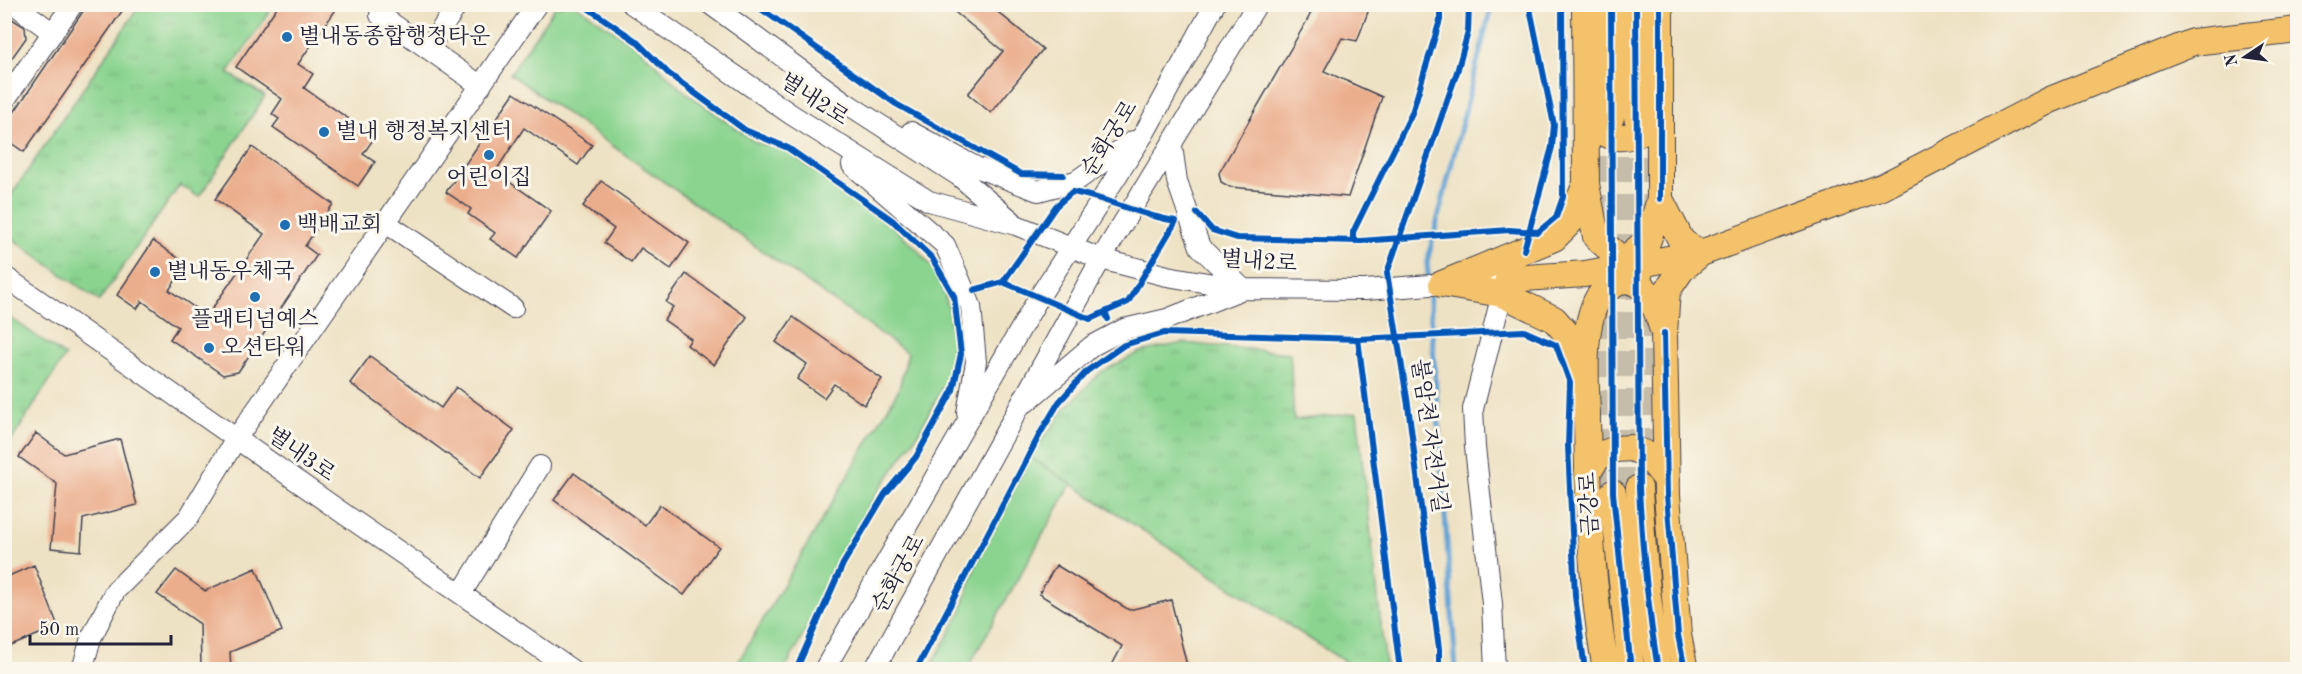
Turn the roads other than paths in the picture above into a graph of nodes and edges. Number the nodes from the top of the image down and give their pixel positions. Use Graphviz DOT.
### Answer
graph roads {
  1 [pos="14,4"];
  2 [pos="73,4"];
  3 [pos="387,4"];
  4 [pos="458,4"];
  5 [pos="537,4"];
  6 [pos="632,4"];
  7 [pos="710,4"];
  8 [pos="1215,4"];
  9 [pos="1257,4"];
  10 [pos="1585,4"];
  11 [pos="1611,4"];
  12 [pos="1636,4"];
  13 [pos="1660,4"];
  14 [pos="2298,30"];
  15 [pos="53,33"];
  16 [pos="428,49"];
  17 [pos="481,86"];
  18 [pos="4,101"];
  19 [pos="846,103"];
  20 [pos="1586,114"];
  21 [pos="1648,114"];
  22 [pos="792,115"];
  23 [pos="1611,117"];
  24 [pos="1145,132"];
  25 [pos="1172,146"];
  26 [pos="1586,184"];
  27 [pos="1660,199"];
  28 [pos="386,223"];
  29 [pos="1016,225"];
  30 [pos="1070,246"];
  31 [pos="1701,253"];
  32 [pos="1101,259"];
  33 [pos="1662,261"];
  34 [pos="1624,269"];
  35 [pos="1585,274"];
  36 [pos="4,276"];
  37 [pos="1442,284"];
  38 [pos="1505,286"];
  39 [pos="1243,289"];
  40 [pos="513,308"];
  41 [pos="1664,333"];
  42 [pos="1587,392"];
  43 [pos="1016,411"];
  44 [pos="965,426"];
  45 [pos="236,439"];
  46 [pos="540,466"];
  47 [pos="1588,471"];
  48 [pos="1667,480"];
  49 [pos="1639,488"];
  50 [pos="1613,493"];
  51 [pos="461,594"];
  52 [pos="82,669"];
  53 [pos="572,669"];
  54 [pos="824,669"];
  55 [pos="874,669"];
  56 [pos="1495,669"];
  57 [pos="1606,669"];
  58 [pos="1631,669"];
  59 [pos="1658,669"];
  60 [pos="1685,669"];
  1 -- 15 [label="street"];
  2 -- 15 [label="street"];
  3 -- 16 [label="street"];
  4 -- 16 [label="street"];
  5 -- 17 [label="street"];
  6 -- 22 [label="street, 별내2로"];
  7 -- 19 [label="street, 별내2로"];
  8 -- 24 [label="street, 순화궁로"];
  9 -- 25 [label="street, 순화궁로"];
  10 -- 20 [label="main road"];
  11 -- 23 [label="main road"];
  12 -- 21 [label="main road"];
  13 -- 21 [label="main road"];
  14 -- 31 [label="main road"];
  15 -- 18 [label="street"];
  16 -- 17 [label="street"];
  17 -- 28 [label="street"];
  19 -- 24 [label="street"];
  19 -- 29 [label="street, 별내2로"];
  20 -- 21 [label="main road"];
  20 -- 26 [label="main road"];
  21 -- 27 [label="main road"];
  22 -- 29 [label="street, 별내2로"];
  22 -- 44 [label="street"];
  24 -- 30 [label="street, 순화궁로"];
  25 -- 32 [label="street, 순화궁로"];
  25 -- 39 [label="street"];
  26 -- 34 [label="main road"];
  26 -- 37 [label="main road"];
  27 -- 31 [label="main road"];
  27 -- 34 [label="main road"];
  28 -- 40 [label="street"];
  28 -- 45 [label="street"];
  29 -- 30 [label="street, 별내2로"];
  30 -- 32 [label="street, 별내2로"];
  30 -- 44 [label="street, 순화궁로"];
  31 -- 33 [label="main road"];
  31 -- 41 [label="main road"];
  32 -- 39 [label="street, 별내2로"];
  32 -- 43 [label="street, 순화궁로"];
  33 -- 34 [label="main road"];
  33 -- 35 [label="main road"];
  34 -- 35 [label="main road"];
  34 -- 41 [label="main road"];
  34 -- 42 [label="main road, 금강로"];
  35 -- 38 [label="main road"];
  36 -- 45 [label="street, 별내3로"];
  37 -- 38 [label="main road"];
  37 -- 39 [label="street, 별내2로"];
  38 -- 42 [label="main road"];
  38 -- 56 [label="street"];
  39 -- 43 [label="street"];
  41 -- 48 [label="main road"];
  42 -- 47 [label="main road, 금강로"];
  43 -- 55 [label="street, 순화궁로"];
  44 -- 54 [label="street, 순화궁로"];
  45 -- 51 [label="street, 별내3로"];
  45 -- 52 [label="street"];
  46 -- 51 [label="street"];
  47 -- 48 [label="main road"];
  47 -- 57 [label="main road, 금강로"];
  48 -- 60 [label="main road"];
  49 -- 59 [label="main road"];
  50 -- 58 [label="main road"];
  51 -- 53 [label="street, 별내3로"];
}
